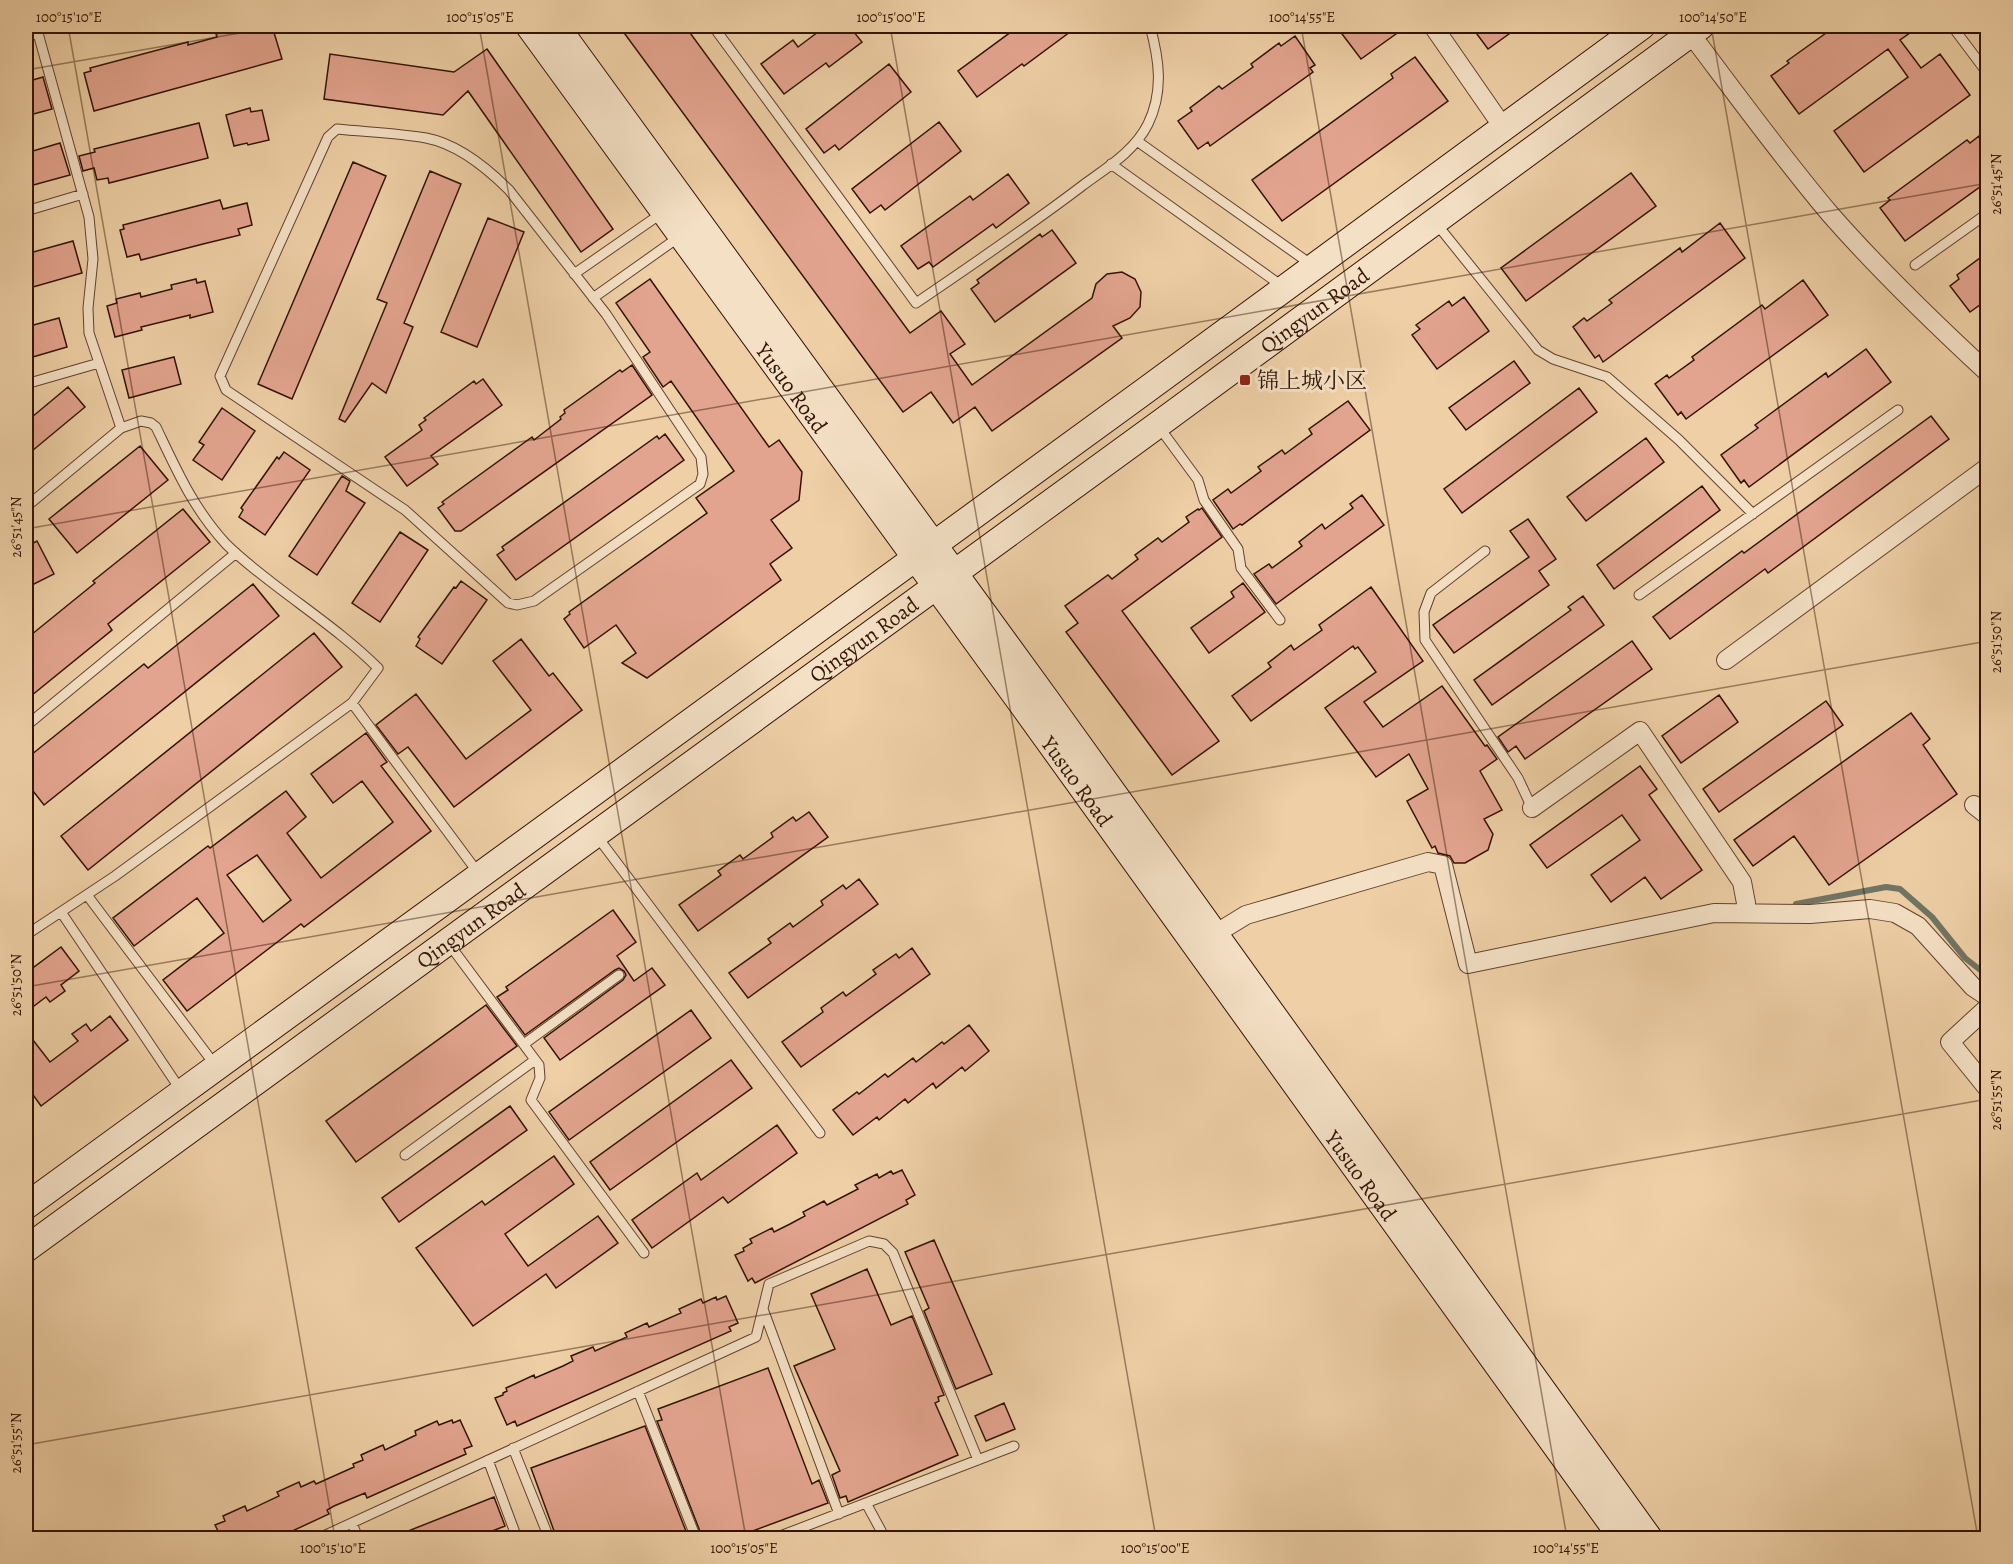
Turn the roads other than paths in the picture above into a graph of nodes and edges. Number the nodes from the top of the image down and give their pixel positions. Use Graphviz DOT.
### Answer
graph roads {
  1 [pos="529,26"];
  2 [pos="556,26"];
  3 [pos="713,26"];
  4 [pos="1150,26"];
  5 [pos="1433,26"];
  6 [pos="1642,26"];
  7 [pos="1952,26"];
  8 [pos="38,29"];
  9 [pos="1696,29"];
  10 [pos="26,37"];
  11 [pos="1988,74"];
  12 [pos="1503,127"];
  13 [pos="1137,141"];
  14 [pos="1111,164"];
  15 [pos="83,194"];
  16 [pos="26,211"];
  17 [pos="664,211"];
  18 [pos="1988,213"];
  19 [pos="1435,221"];
  20 [pos="681,235"];
  21 [pos="1915,265"];
  22 [pos="1314,266"];
  23 [pos="574,274"];
  24 [pos="1285,288"];
  25 [pos="593,298"];
  26 [pos="99,363"];
  27 [pos="1988,372"];
  28 [pos="26,384"];
  29 [pos="1898,410"];
  30 [pos="1157,425"];
  31 [pos="121,428"];
  32 [pos="1988,466"];
  33 [pos="26,507"];
  34 [pos="1753,514"];
  35 [pos="925,551"];
  36 [pos="1485,551"];
  37 [pos="236,553"];
  38 [pos="945,580"];
  39 [pos="1639,595"];
  40 [pos="1280,620"];
  41 [pos="1725,660"];
  42 [pos="352,703"];
  43 [pos="26,726"];
  44 [pos="1532,808"];
  45 [pos="595,834"];
  46 [pos="480,875"];
  47 [pos="87,895"];
  48 [pos="61,912"];
  49 [pos="1745,914"];
  50 [pos="1215,934"];
  51 [pos="26,936"];
  52 [pos="448,942"];
  53 [pos="619,975"];
  54 [pos="1988,997"];
  55 [pos="1988,1007"];
  56 [pos="524,1044"];
  57 [pos="535,1060"];
  58 [pos="216,1067"];
  59 [pos="1988,1089"];
  60 [pos="182,1092"];
  61 [pos="820,1133"];
  62 [pos="405,1155"];
  63 [pos="26,1206"];
  64 [pos="26,1249"];
  65 [pos="644,1253"];
  66 [pos="763,1309"];
  67 [pos="638,1391"];
  68 [pos="1014,1446"];
  69 [pos="513,1448"];
  70 [pos="488,1460"];
  71 [pos="978,1460"];
  72 [pos="867,1503"];
  73 [pos="839,1514"];
  74 [pos="352,1523"];
  75 [pos="318,1539"];
  76 [pos="358,1539"];
  77 [pos="517,1539"];
  78 [pos="549,1539"];
  79 [pos="696,1539"];
  80 [pos="775,1539"];
  81 [pos="885,1539"];
  82 [pos="1622,1539"];
  83 [pos="1649,1539"];
  1 -- 17 [label="main road, Yusuo Road"];
  2 -- 35 [label="main road, Yusuo Road"];
  3 -- 14 [label="lane"];
  4 -- 13 [label="lane"];
  5 -- 12 [label="street"];
  6 -- 12 [label="main road, Qingyun Road"];
  7 -- 11 [label="lane"];
  8 -- 10 [label="lane"];
  8 -- 15 [label="lane"];
  9 -- 19 [label="main road, Qingyun Road"];
  9 -- 27 [label="street"];
  12 -- 22 [label="main road, Qingyun Road"];
  13 -- 14 [label="lane"];
  13 -- 22 [label="lane"];
  14 -- 24 [label="lane"];
  15 -- 16 [label="lane"];
  15 -- 26 [label="lane"];
  17 -- 20 [label="main road, Yusuo Road"];
  17 -- 23 [label="lane"];
  18 -- 21 [label="lane"];
  19 -- 30 [label="main road, Qingyun Road"];
  19 -- 34 [label="lane"];
  20 -- 25 [label="lane"];
  20 -- 35 [label="main road, Yusuo Road"];
  22 -- 24 [label="main road, Qingyun Road"];
  23 -- 25 [label="lane"];
  23 -- 25 [label="lane"];
  24 -- 35 [label="main road, Qingyun Road"];
  26 -- 28 [label="lane"];
  26 -- 31 [label="lane"];
  29 -- 34 [label="lane"];
  30 -- 38 [label="main road, Qingyun Road"];
  30 -- 40 [label="lane"];
  31 -- 33 [label="lane"];
  31 -- 37 [label="lane"];
  32 -- 41 [label="street"];
  34 -- 39 [label="lane"];
  35 -- 38 [label="main road, Yusuo Road"];
  35 -- 46 [label="main road, Qingyun Road"];
  36 -- 44 [label="lane"];
  37 -- 42 [label="lane"];
  37 -- 43 [label="lane"];
  38 -- 45 [label="main road, Qingyun Road"];
  38 -- 50 [label="main road, Yusuo Road"];
  38 -- 82 [label="main road, Yusuo Road"];
  42 -- 46 [label="lane"];
  42 -- 47 [label="lane"];
  44 -- 49 [label="street"];
  45 -- 52 [label="main road, Qingyun Road"];
  45 -- 61 [label="lane"];
  46 -- 58 [label="main road, Qingyun Road"];
  47 -- 48 [label="lane"];
  47 -- 58 [label="lane"];
  48 -- 51 [label="lane"];
  48 -- 60 [label="lane"];
  49 -- 50 [label="street"];
  49 -- 54 [label="street"];
  50 -- 83 [label="main road, Yusuo Road"];
  52 -- 56 [label="lane"];
  52 -- 64 [label="main road, Qingyun Road"];
  53 -- 56 [label="lane"];
  55 -- 59 [label="street"];
  56 -- 57 [label="lane"];
  57 -- 62 [label="lane"];
  57 -- 65 [label="lane"];
  58 -- 60 [label="main road, Qingyun Road"];
  60 -- 63 [label="main road, Qingyun Road"];
  66 -- 67 [label="lane"];
  66 -- 71 [label="lane"];
  66 -- 73 [label="lane"];
  67 -- 69 [label="lane"];
  67 -- 79 [label="lane"];
  68 -- 71 [label="lane"];
  69 -- 70 [label="lane"];
  69 -- 78 [label="lane"];
  70 -- 74 [label="lane"];
  70 -- 77 [label="lane"];
  71 -- 72 [label="lane"];
  72 -- 73 [label="lane"];
  72 -- 81 [label="lane"];
  73 -- 80 [label="lane"];
  74 -- 75 [label="lane"];
  74 -- 76 [label="lane"];
}
